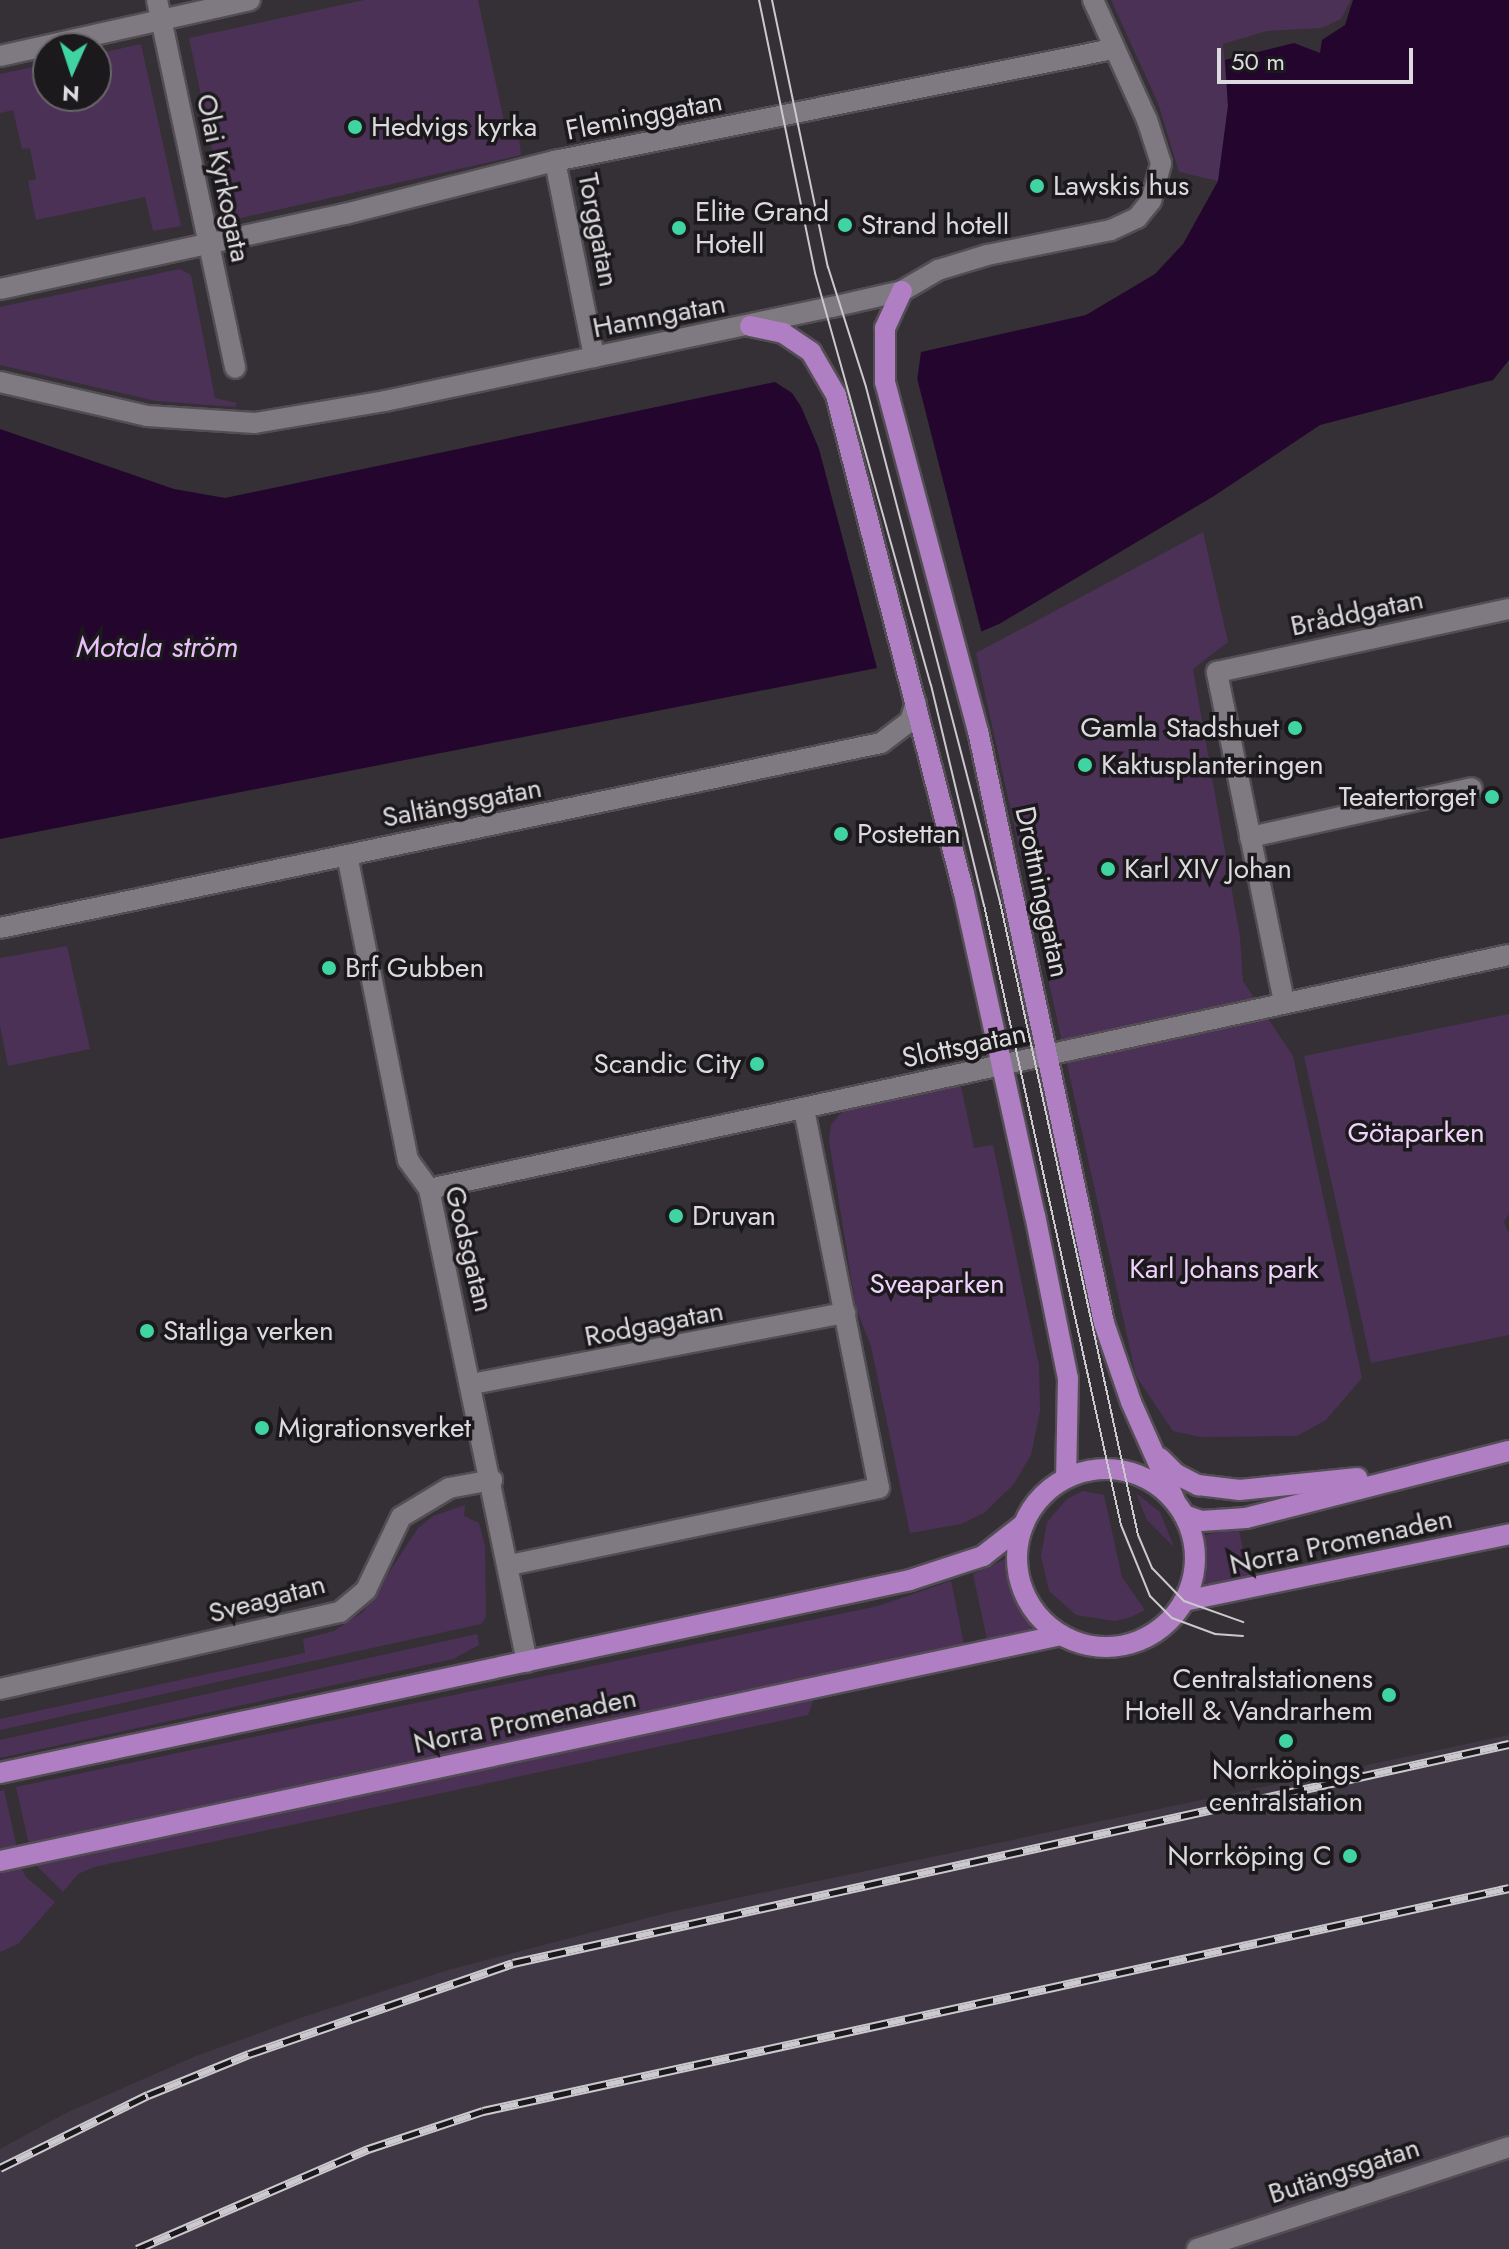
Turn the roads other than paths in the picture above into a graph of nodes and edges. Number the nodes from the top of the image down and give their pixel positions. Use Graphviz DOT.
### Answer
graph roads {
  1 [pos="157,0"];
  2 [pos="250,0"];
  3 [pos="1093,0"];
  4 [pos="161,21"];
  5 [pos="1113,49"];
  6 [pos="0,56"];
  7 [pos="555,161"];
  8 [pos="209,244"];
  9 [pos="0,289"];
  10 [pos="902,291"];
  11 [pos="750,326"];
  12 [pos="594,357"];
  13 [pos="235,368"];
  14 [pos="0,382"];
  15 [pos="1509,609"];
  16 [pos="915,696"];
  17 [pos="1472,788"];
  18 [pos="1250,837"];
  19 [pos="347,855"];
  20 [pos="0,928"];
  21 [pos="1509,955"];
  22 [pos="1284,1002"];
  23 [pos="1050,1057"];
  24 [pos="1000,1068"];
  25 [pos="804,1108"];
  26 [pos="429,1189"];
  27 [pos="845,1313"];
  28 [pos="472,1384"];
  29 [pos="1509,1451"];
  30 [pos="1156,1454"];
  31 [pos="1417,1471"];
  32 [pos="1066,1478"];
  33 [pos="492,1480"];
  34 [pos="1179,1508"];
  35 [pos="1024,1524"];
  36 [pos="1509,1534"];
  37 [pos="510,1565"];
  38 [pos="1184,1601"];
  39 [pos="1061,1635"];
  40 [pos="527,1662"];
  41 [pos="0,1689"];
  42 [pos="0,1773"];
  43 [pos="0,1861"];
  44 [pos="1509,2147"];
  45 [pos="1225,2245"];
  46 [pos="1197,2249"];
  1 -- 4 [label="street, Olai Kyrkogata"];
  2 -- 4 [label="street"];
  3 -- 5 [label="street, Hamngatan"];
  4 -- 6 [label="street"];
  4 -- 8 [label="street, Olai Kyrkogata"];
  5 -- 7 [label="street, Fleminggatan"];
  5 -- 10 [label="street, Hamngatan"];
  7 -- 8 [label="street, Fleminggatan"];
  7 -- 12 [label="street, Torggatan"];
  8 -- 9 [label="street, Fleminggatan"];
  8 -- 13 [label="street, Olai Kyrkogata"];
  10 -- 11 [label="street, Hamngatan"];
  10 -- 23 [label="main road, Drottninggatan"];
  11 -- 12 [label="street, Hamngatan"];
  11 -- 16 [label="main road"];
  12 -- 14 [label="street, Hamngatan"];
  15 -- 18 [label="street, Bråddgatan"];
  16 -- 19 [label="street, Saltängsgatan"];
  16 -- 24 [label="main road"];
  17 -- 18 [label="street"];
  18 -- 22 [label="street"];
  19 -- 20 [label="street, Saltängsgatan"];
  19 -- 26 [label="street, Godsgatan"];
  21 -- 22 [label="street, Slottsgatan"];
  22 -- 23 [label="street, Slottsgatan"];
  23 -- 24 [label="street, Slottsgatan"];
  23 -- 30 [label="main road, Drottninggatan"];
  24 -- 25 [label="street, Slottsgatan"];
  24 -- 32 [label="main road"];
  25 -- 26 [label="street, Slottsgatan"];
  25 -- 27 [label="street"];
  26 -- 28 [label="street, Godsgatan"];
  27 -- 28 [label="street, Rodgagatan"];
  27 -- 37 [label="street"];
  28 -- 33 [label="street, Godsgatan"];
  29 -- 31 [label="main road, Norra Promenaden"];
  30 -- 31 [label="main road, Norra Promenaden"];
  30 -- 34 [label="main road, Drottninggatan"];
  31 -- 34 [label="main road, Norra Promenaden"];
  32 -- 34 [label="main road"];
  32 -- 35 [label="main road"];
  33 -- 37 [label="street, Godsgatan"];
  33 -- 41 [label="street, Sveagatan"];
  34 -- 38 [label="main road"];
  35 -- 39 [label="main road"];
  35 -- 40 [label="main road, Norra Promenaden"];
  36 -- 38 [label="main road, Norra Promenaden"];
  37 -- 40 [label="street, Godsgatan"];
  38 -- 39 [label="main road"];
  39 -- 43 [label="main road, Norra Promenaden"];
  40 -- 42 [label="main road, Norra Promenaden"];
  44 -- 45 [label="street, Butängsgatan"];
  45 -- 46 [label="street, Butängsgatan"];
}
